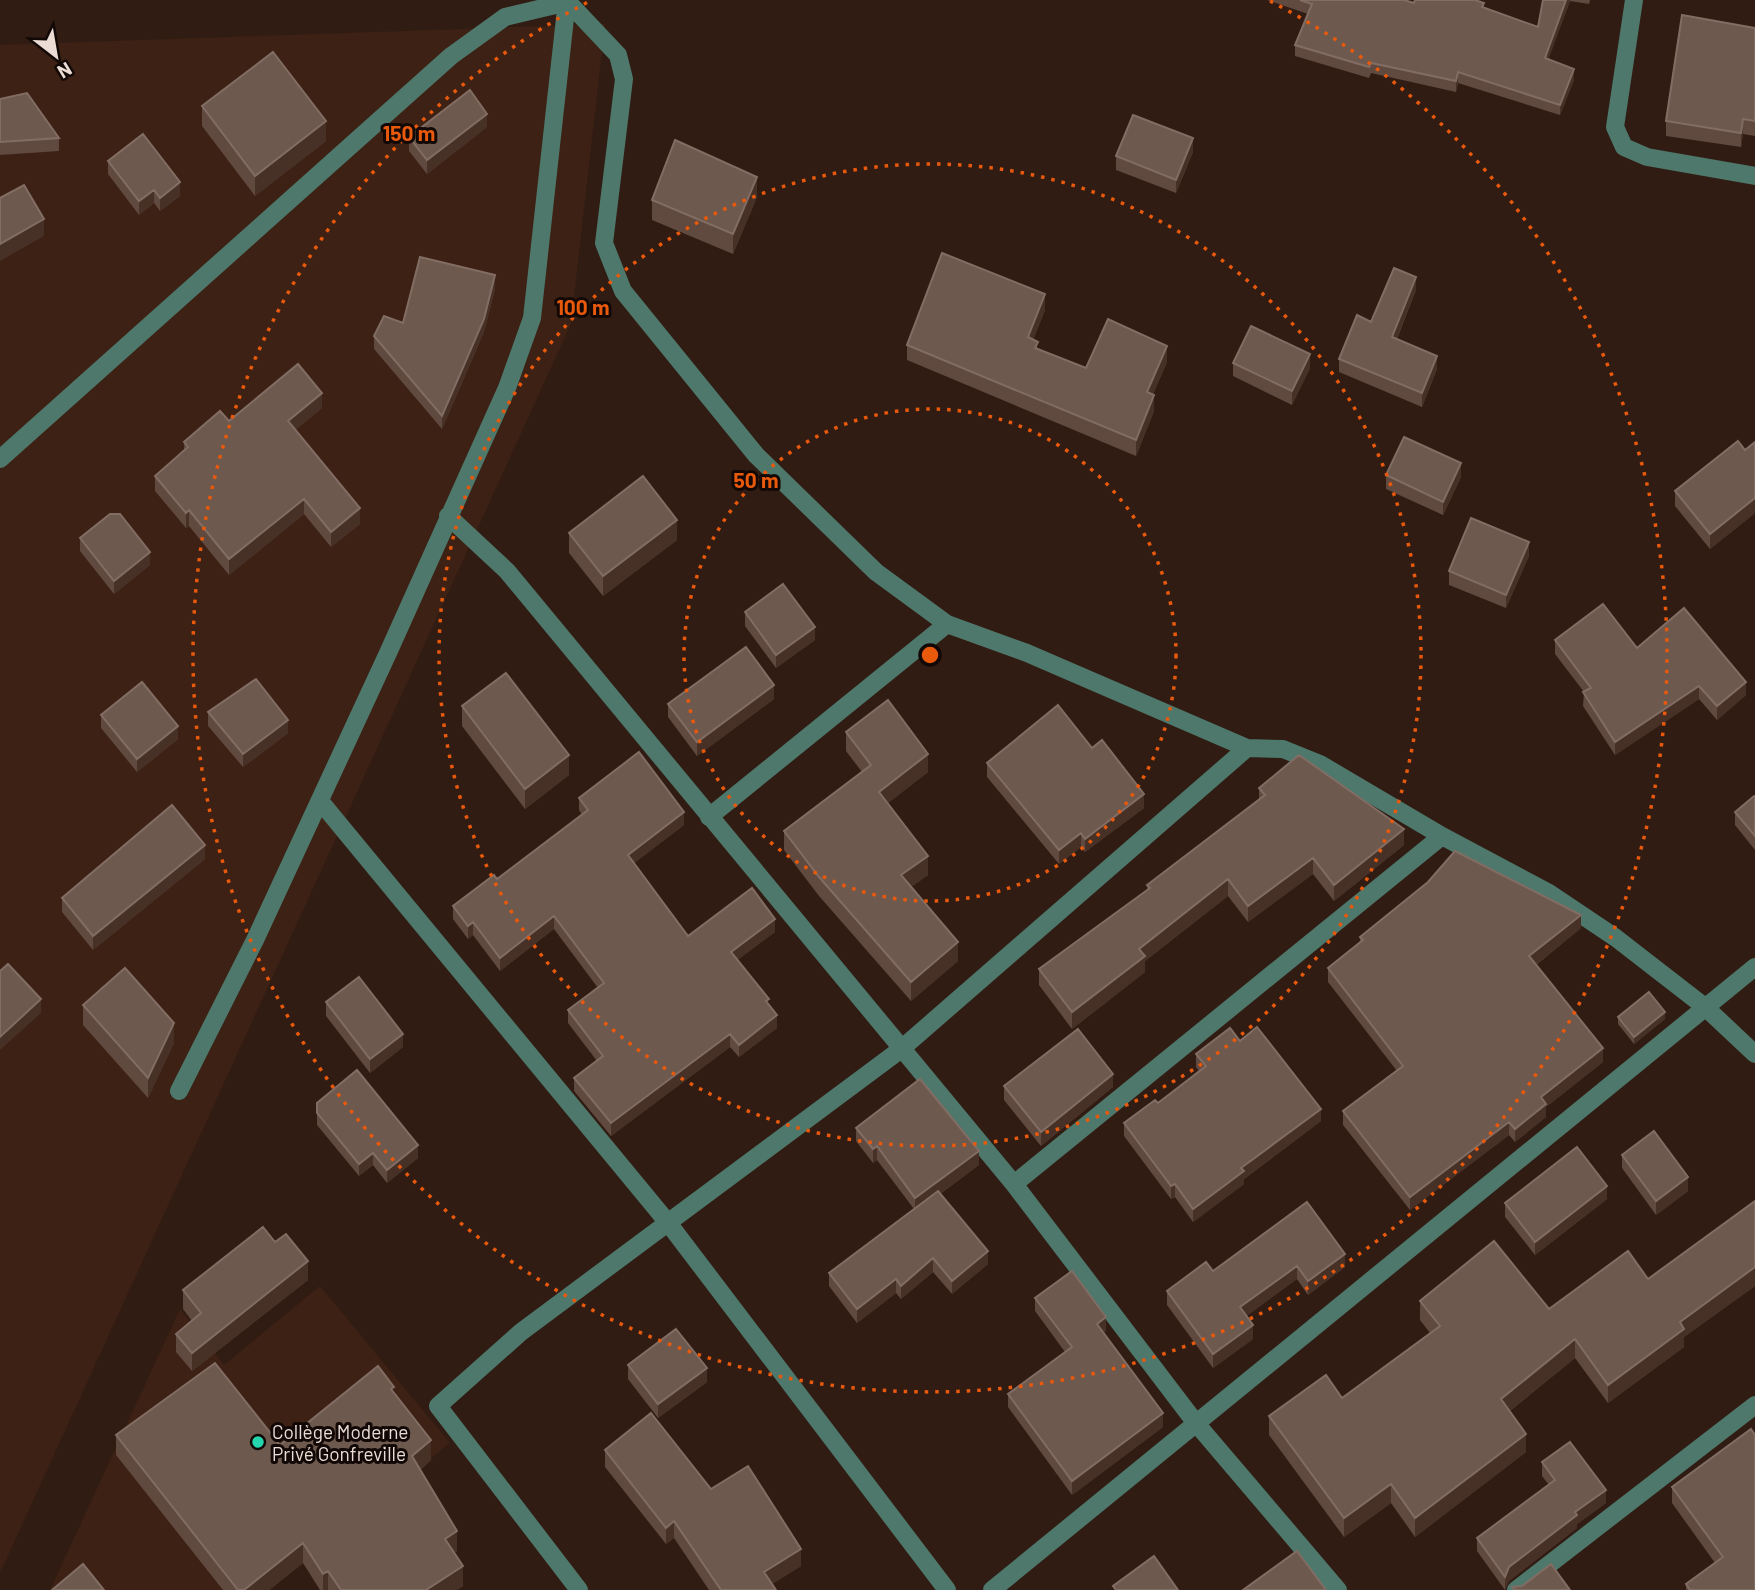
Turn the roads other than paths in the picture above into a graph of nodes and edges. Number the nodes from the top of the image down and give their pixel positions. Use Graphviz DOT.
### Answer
graph roads {
  1 [pos="1634,0"];
  2 [pos="568,1"];
  3 [pos="1755,176"];
  4 [pos="0,459"];
  5 [pos="448,516"];
  6 [pos="947,624"];
  7 [pos="1247,748"];
  8 [pos="320,801"];
  9 [pos="709,817"];
  10 [pos="1442,836"];
  11 [pos="1755,967"];
  12 [pos="1705,1007"];
  13 [pos="900,1049"];
  14 [pos="1755,1054"];
  15 [pos="179,1091"];
  16 [pos="1014,1184"];
  17 [pos="669,1224"];
  18 [pos="1755,1405"];
  19 [pos="1195,1422"];
  20 [pos="579,1590"];
  21 [pos="947,1590"];
  22 [pos="992,1590"];
  23 [pos="1338,1590"];
  24 [pos="1516,1590"];
  1 -- 3 [label="street"];
  2 -- 4 [label="street"];
  2 -- 5 [label="street"];
  2 -- 6 [label="street"];
  5 -- 8 [label="street"];
  5 -- 9 [label="street"];
  6 -- 7 [label="street"];
  6 -- 9 [label="street"];
  7 -- 10 [label="street"];
  7 -- 13 [label="street"];
  8 -- 15 [label="street"];
  8 -- 17 [label="street"];
  9 -- 13 [label="street"];
  10 -- 12 [label="street"];
  10 -- 16 [label="street"];
  11 -- 12 [label="street"];
  12 -- 14 [label="street"];
  12 -- 19 [label="street"];
  13 -- 16 [label="street"];
  13 -- 17 [label="street"];
  16 -- 19 [label="street"];
  17 -- 20 [label="street"];
  17 -- 21 [label="street"];
  18 -- 24 [label="street"];
  19 -- 22 [label="street"];
  19 -- 23 [label="street"];
}
